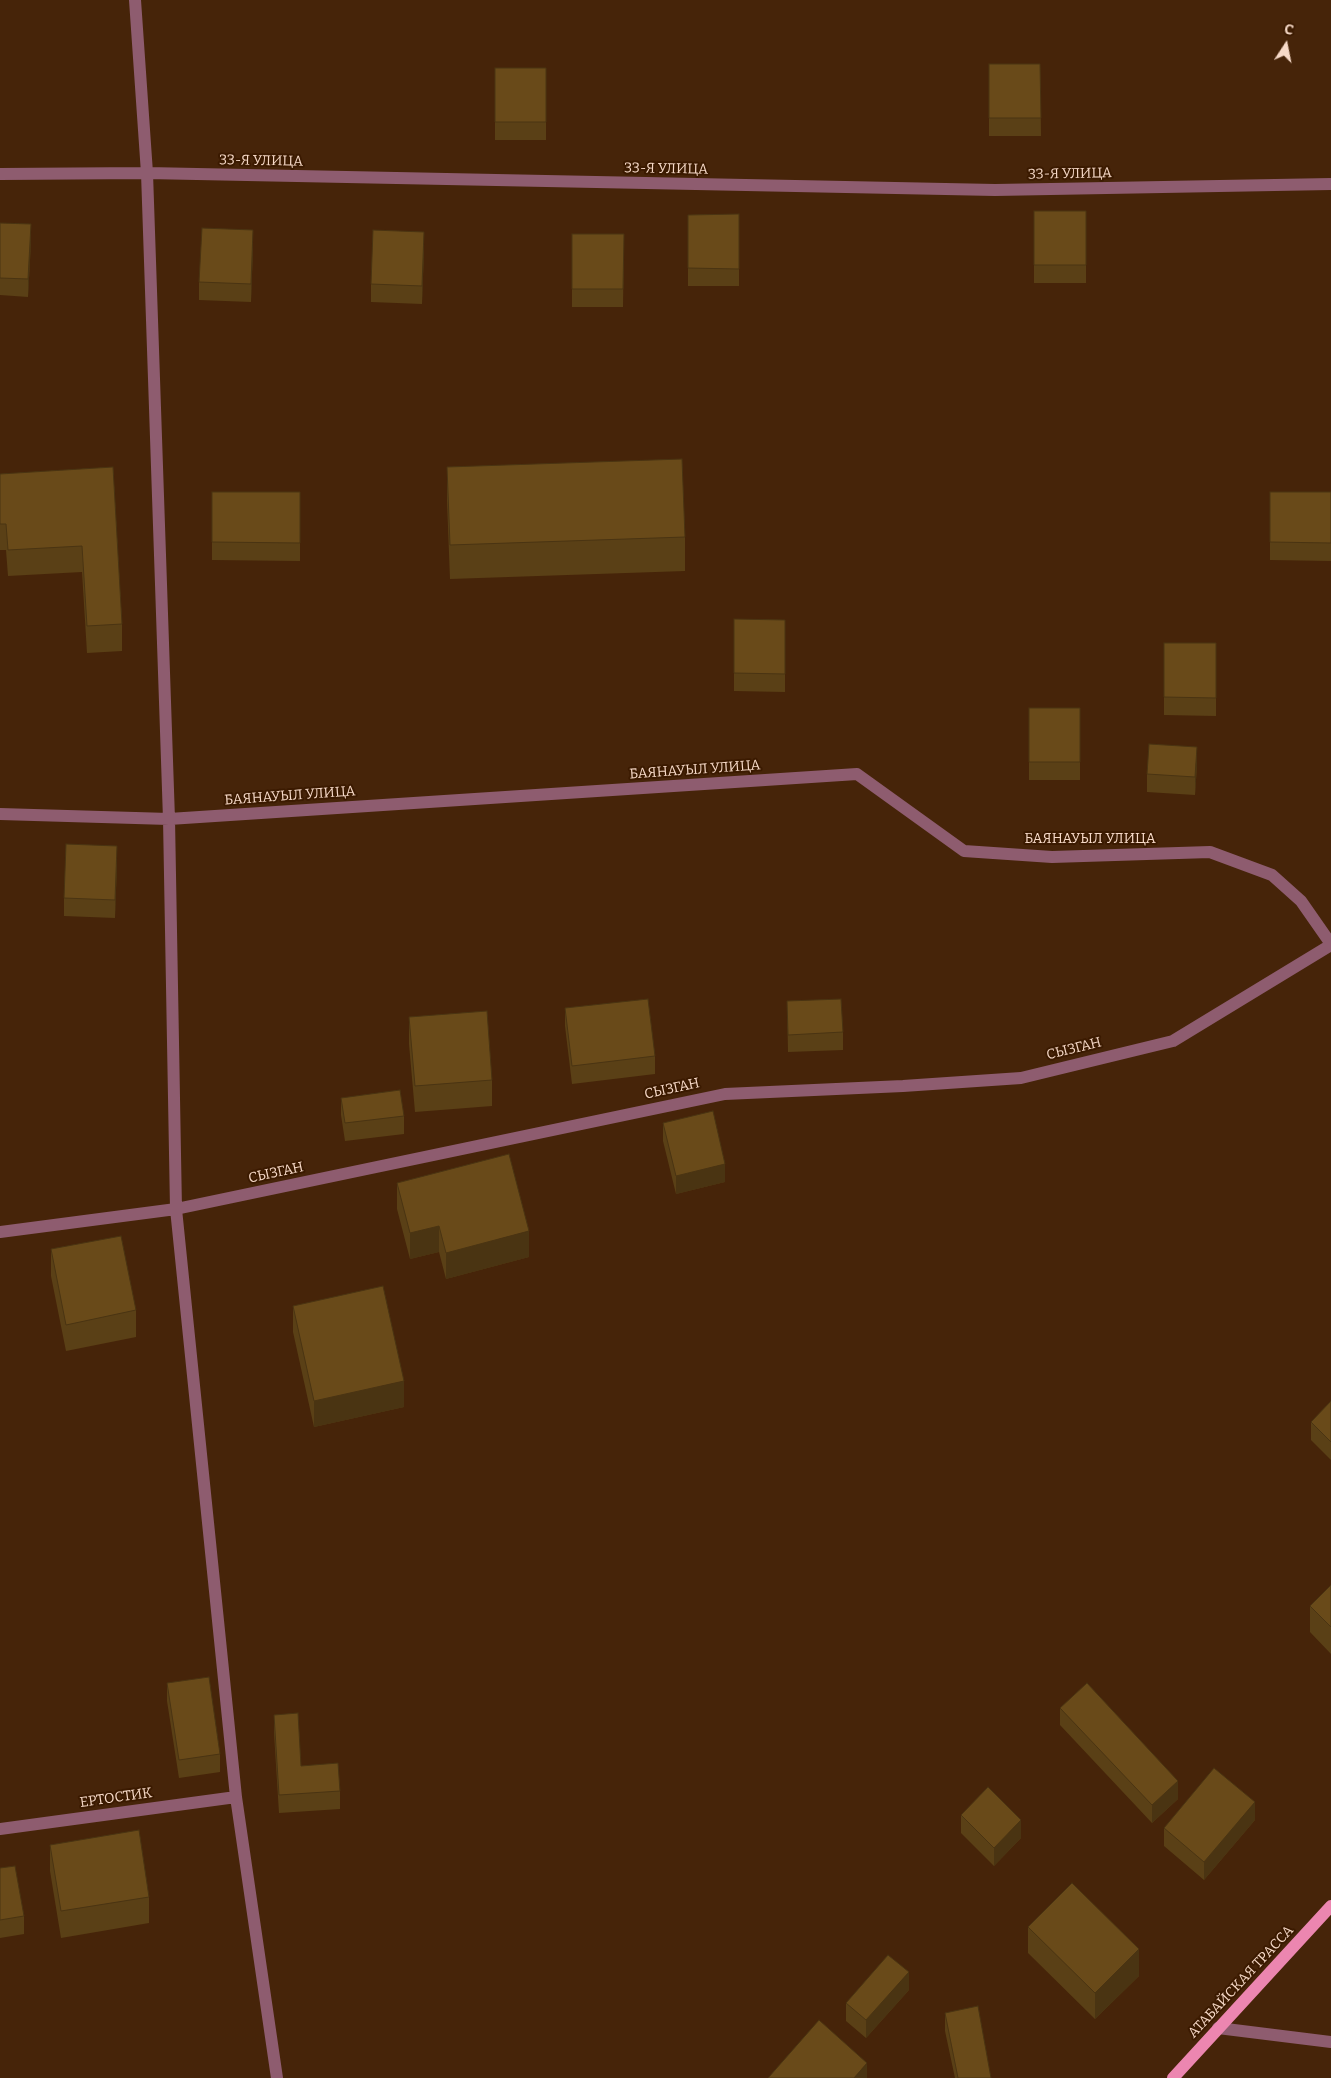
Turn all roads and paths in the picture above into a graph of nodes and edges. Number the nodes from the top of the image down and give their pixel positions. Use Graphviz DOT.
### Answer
graph roads {
  1 [pos="135,0"];
  2 [pos="147,173"];
  3 [pos="0,174"];
  4 [pos="1331,184"];
  5 [pos="0,814"];
  6 [pos="169,819"];
  7 [pos="1331,945"];
  8 [pos="176,1209"];
  9 [pos="0,1232"];
  10 [pos="236,1797"];
  11 [pos="0,1829"];
  12 [pos="1331,1906"];
  13 [pos="1218,2028"];
  14 [pos="1331,2042"];
  15 [pos="277,2078"];
  16 [pos="1173,2078"];
  1 -- 2 [label="street"];
  2 -- 3 [label="street, 33-Я УЛИЦА"];
  2 -- 4 [label="street, 33-Я УЛИЦА"];
  2 -- 6 [label="street"];
  5 -- 6 [label="street, БАЯНАУЫЛ УЛИЦА"];
  6 -- 7 [label="street, БАЯНАУЫЛ УЛИЦА"];
  6 -- 8 [label="street"];
  7 -- 8 [label="street, СЫЗГАН"];
  8 -- 9 [label="street, СЫЗГАН"];
  8 -- 10 [label="street"];
  10 -- 11 [label="street, ЕРТОСТИК"];
  10 -- 15 [label="street"];
  12 -- 13 [label="main road, АТАБАЙСКАЯ ТРАССА"];
  13 -- 14 [label="street"];
  13 -- 16 [label="main road, АТАБАЙСКАЯ ТРАССА"];
}
